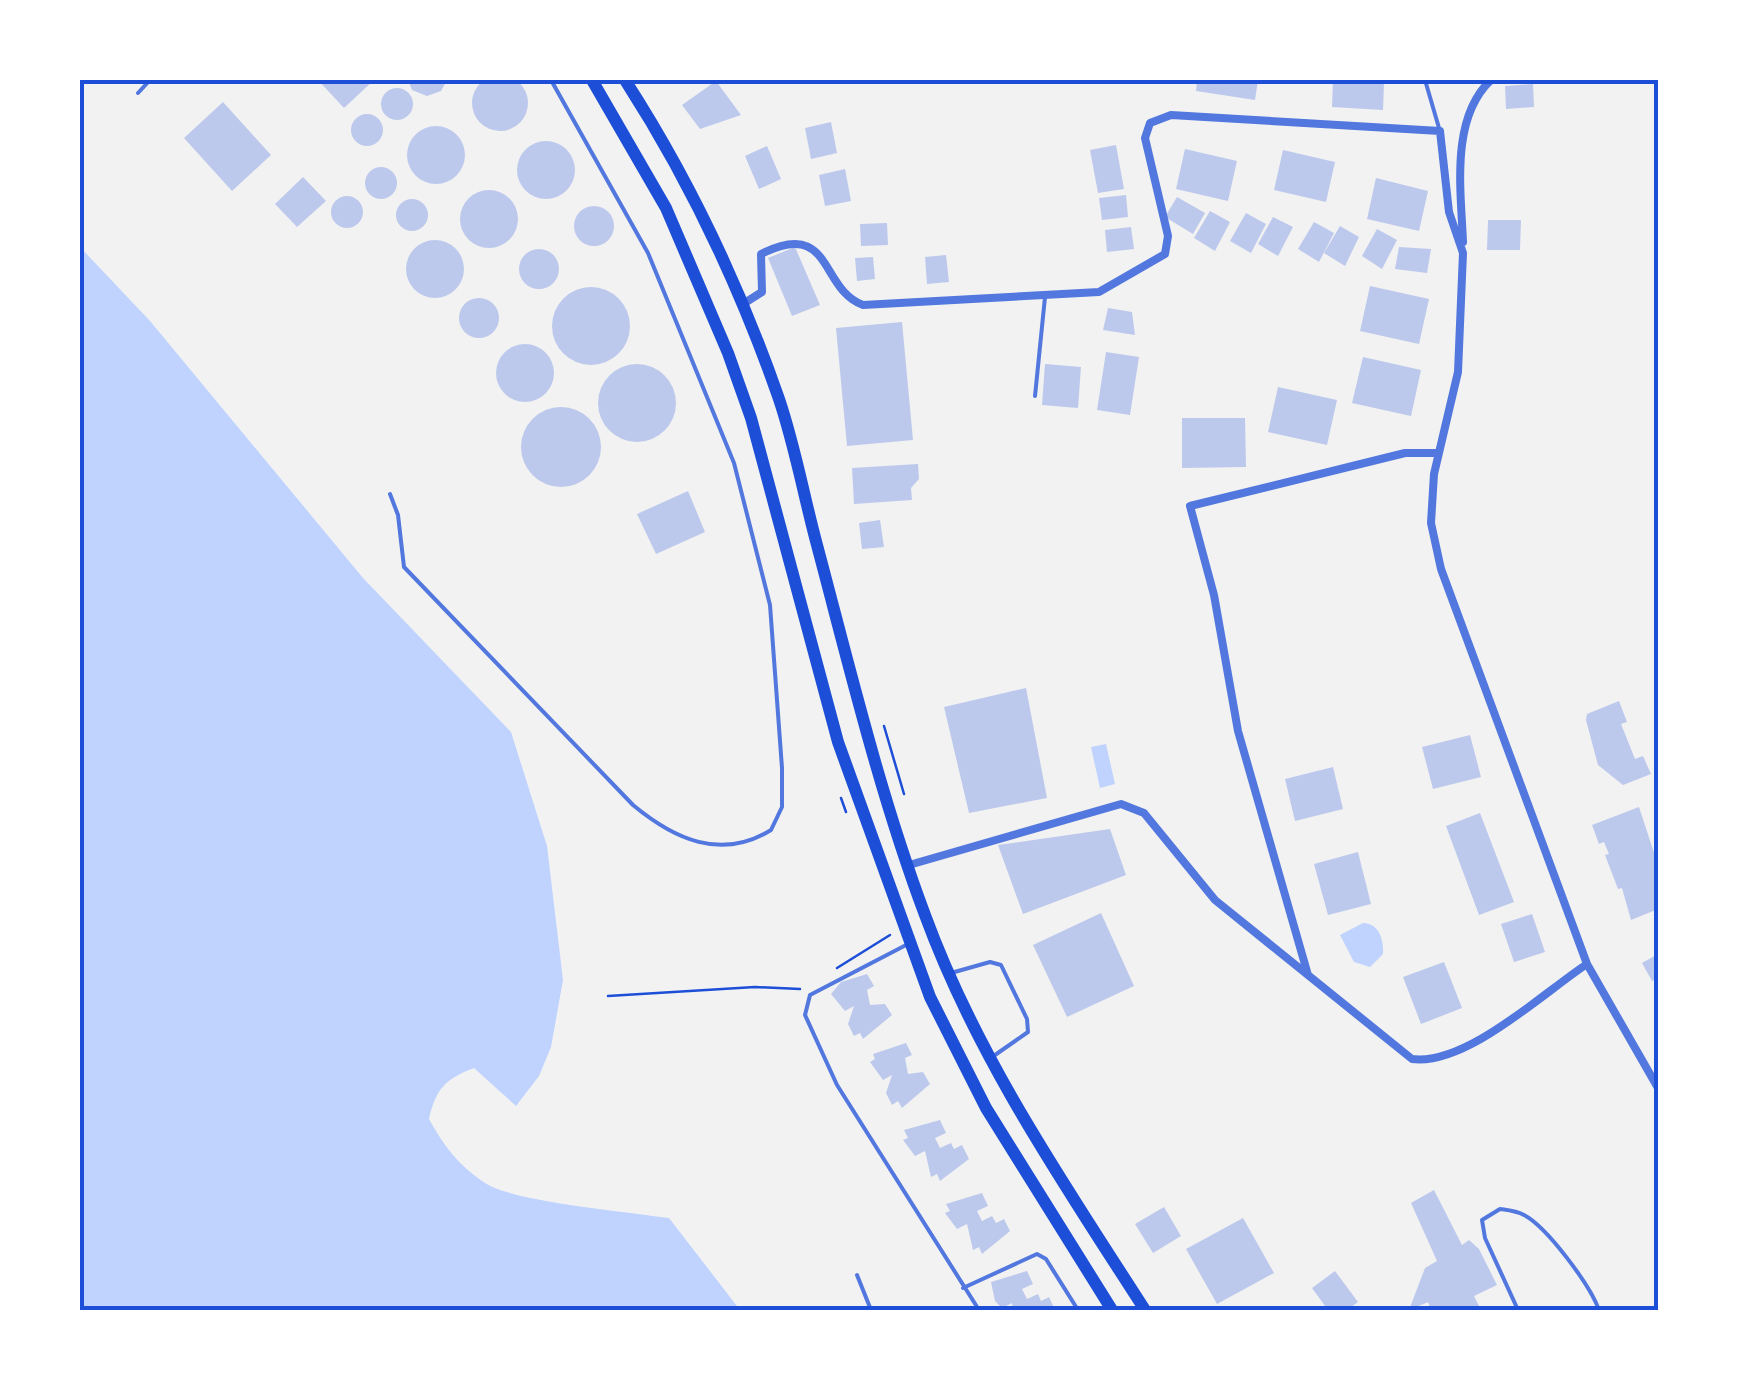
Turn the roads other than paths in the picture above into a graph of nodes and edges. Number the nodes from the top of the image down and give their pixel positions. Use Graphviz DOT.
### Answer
graph roads {
  1 [pos="150,80"];
  2 [pos="551,80"];
  3 [pos="592,80"];
  4 [pos="625,80"];
  5 [pos="1424,80"];
  6 [pos="1491,80"];
  7 [pos="138,92"];
  8 [pos="1440,132"];
  9 [pos="1463,253"];
  10 [pos="1045,297"];
  11 [pos="744,304"];
  12 [pos="1035,396"];
  13 [pos="1439,453"];
  14 [pos="390,494"];
  15 [pos="908,865"];
  16 [pos="908,944"];
  17 [pos="1587,964"];
  18 [pos="950,973"];
  19 [pos="1308,975"];
  20 [pos="991,1058"];
  21 [pos="1658,1088"];
  22 [pos="857,1275"];
  23 [pos="963,1288"];
  24 [pos="871,1310"];
  25 [pos="979,1310"];
  26 [pos="1078,1310"];
  27 [pos="1112,1310"];
  28 [pos="1145,1310"];
  29 [pos="1518,1310"];
  30 [pos="1599,1310"];
  1 -- 7 [label="lane"];
  2 -- 14 [label="lane"];
  3 -- 16 [label="highway"];
  4 -- 11 [label="highway"];
  5 -- 8 [label="lane"];
  6 -- 9 [label="street"];
  8 -- 9 [label="street"];
  8 -- 10 [label="street"];
  9 -- 13 [label="street"];
  10 -- 11 [label="street"];
  10 -- 12 [label="lane"];
  11 -- 15 [label="highway"];
  13 -- 17 [label="street"];
  13 -- 19 [label="street"];
  15 -- 18 [label="highway"];
  15 -- 19 [label="street"];
  16 -- 23 [label="lane"];
  16 -- 27 [label="highway"];
  17 -- 19 [label="street"];
  17 -- 21 [label="street"];
  18 -- 20 [label="highway"];
  18 -- 20 [label="lane"];
  20 -- 28 [label="highway"];
  22 -- 24 [label="lane"];
  23 -- 25 [label="lane"];
  23 -- 26 [label="lane"];
  29 -- 30 [label="lane"];
}
